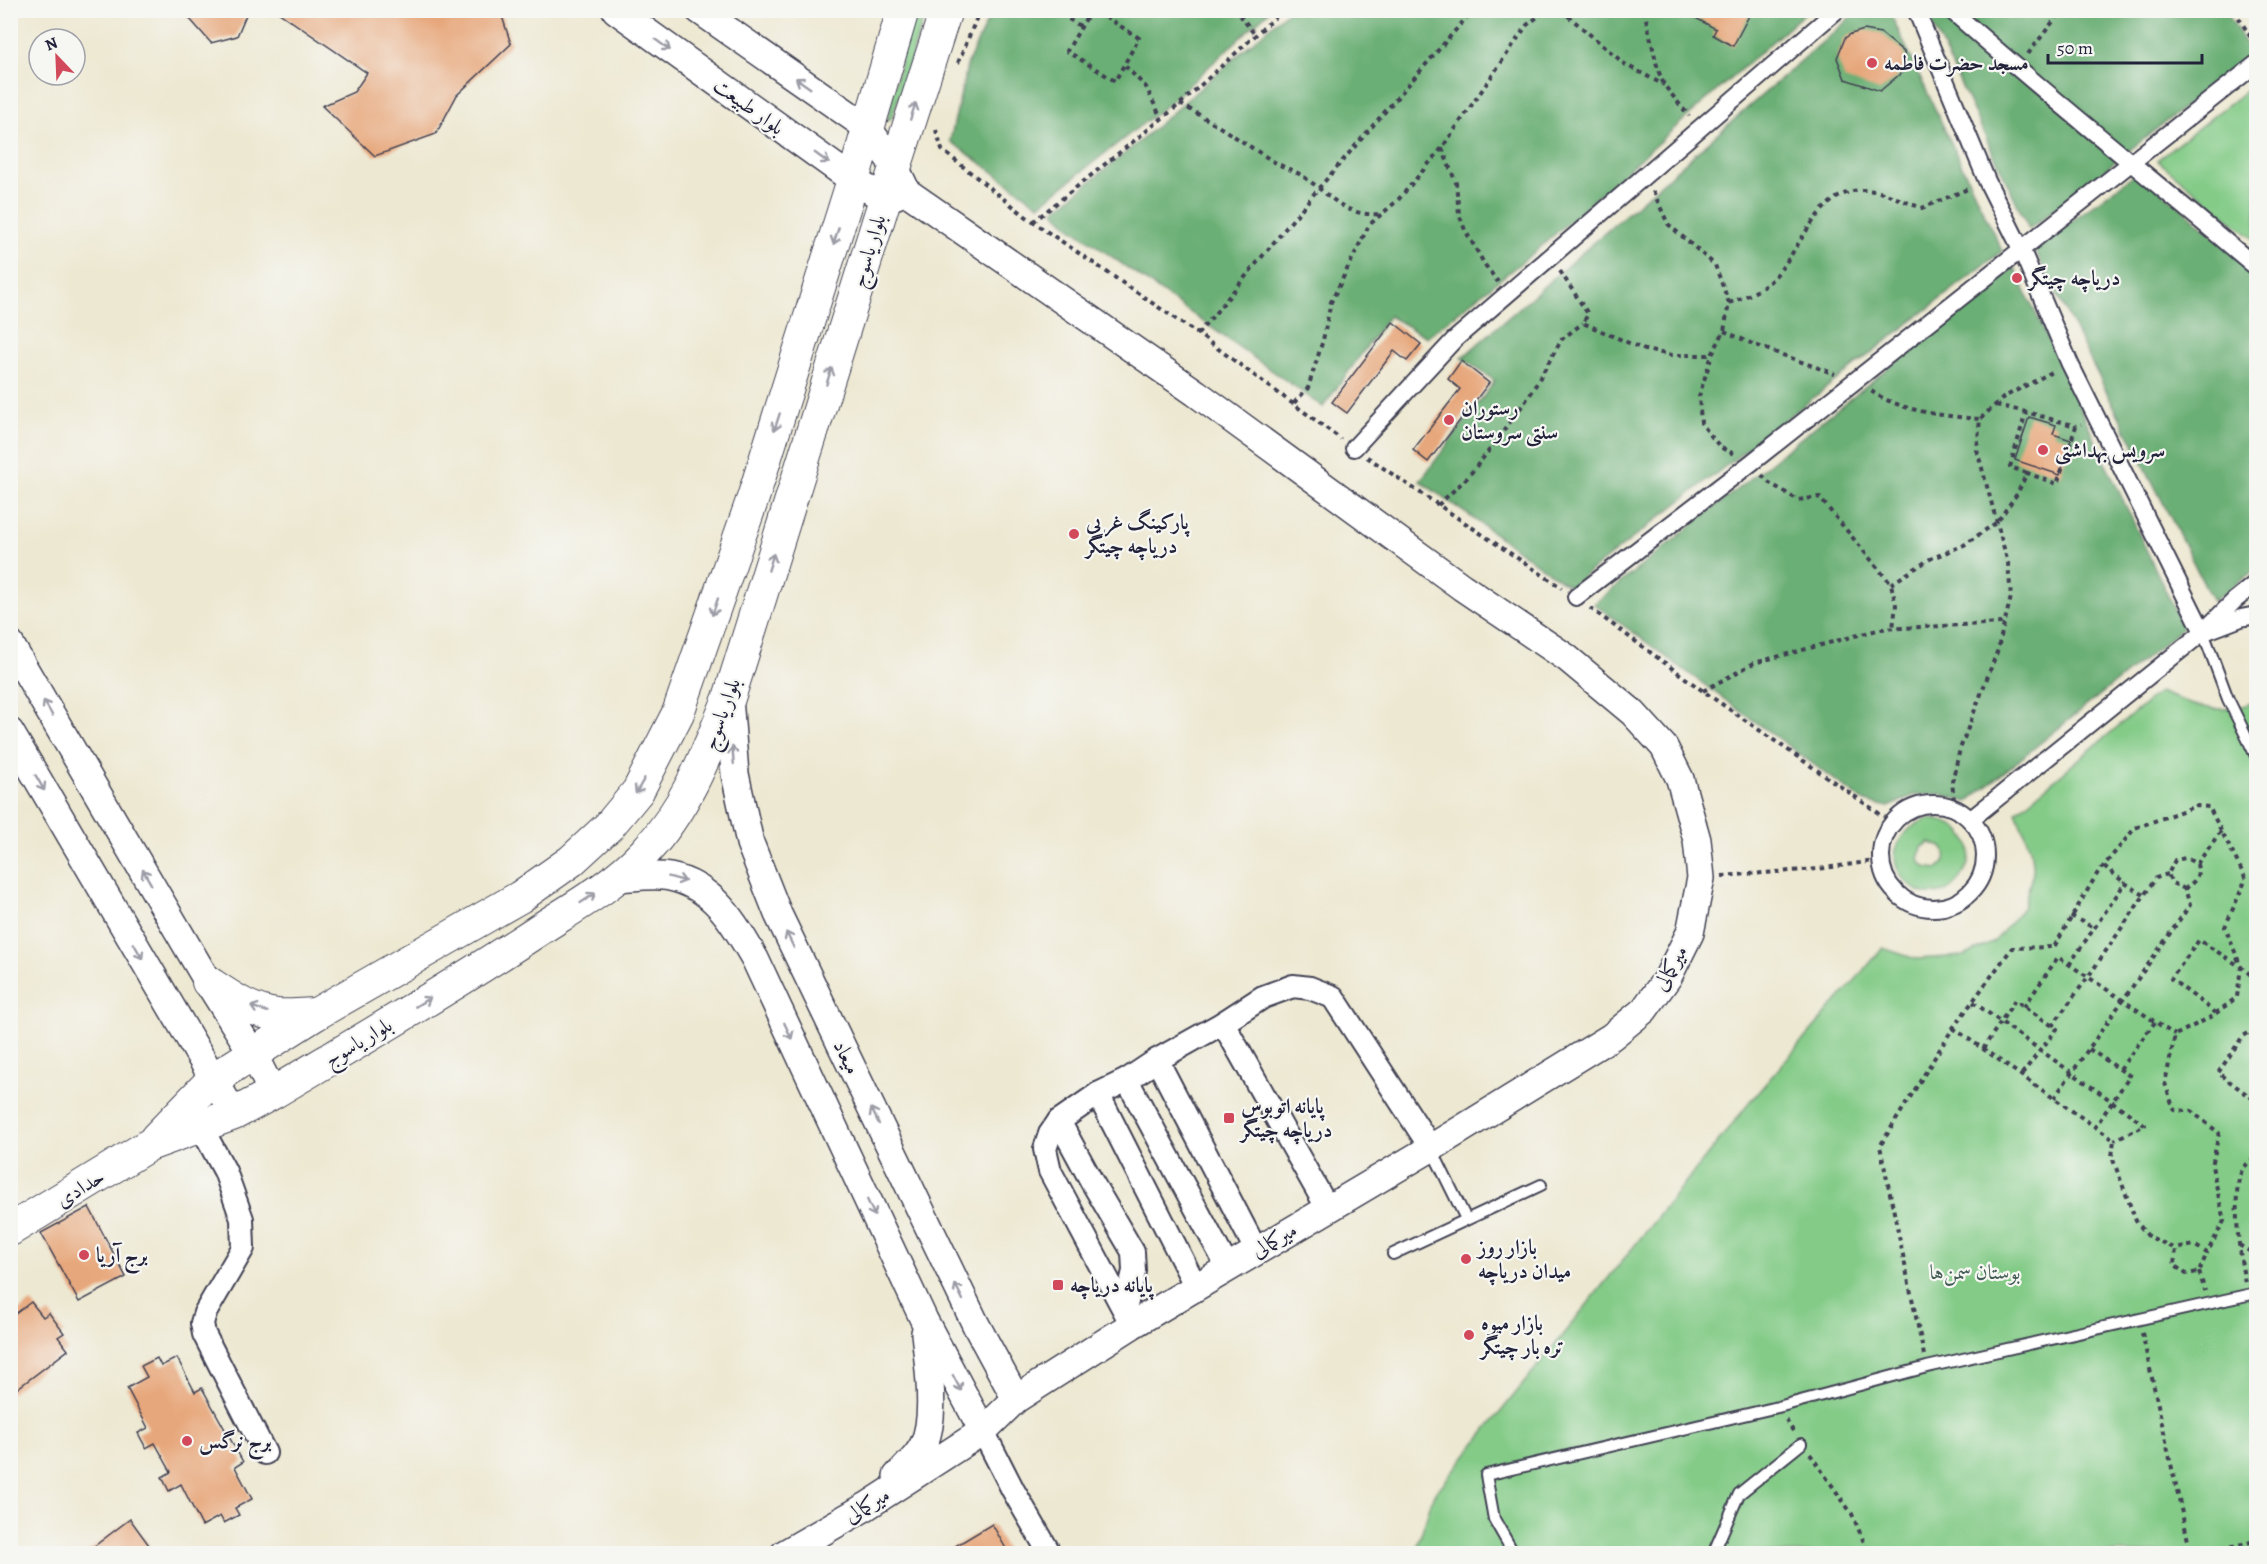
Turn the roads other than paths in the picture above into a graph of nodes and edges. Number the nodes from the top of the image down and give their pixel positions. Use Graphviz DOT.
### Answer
graph roads {
  1 [pos="616,10"];
  2 [pos="699,10"];
  3 [pos="903,10"];
  4 [pos="946,10"];
  5 [pos="1837,10"];
  6 [pos="1916,10"];
  7 [pos="1951,10"];
  8 [pos="2256,64"];
  9 [pos="868,128"];
  10 [pos="2133,163"];
  11 [pos="853,180"];
  12 [pos="896,186"];
  13 [pos="2022,251"];
  14 [pos="2256,267"];
  15 [pos="1354,448"];
  16 [pos="2256,583"];
  17 [pos="1576,597"];
  18 [pos="2256,615"];
  19 [pos="2204,632"];
  20 [pos="10,644"];
  21 [pos="729,698"];
  22 [pos="10,732"];
  23 [pos="2256,756"];
  24 [pos="1970,820"];
  25 [pos="619,878"];
  26 [pos="208,982"];
  27 [pos="316,1014"];
  28 [pos="1223,1023"];
  29 [pos="253,1054"];
  30 [pos="1157,1060"];
  31 [pos="213,1079"];
  32 [pos="1128,1080"];
  33 [pos="273,1093"];
  34 [pos="1098,1094"];
  35 [pos="234,1114"];
  36 [pos="194,1116"];
  37 [pos="1059,1120"];
  38 [pos="149,1145"];
  39 [pos="1431,1148"];
  40 [pos="1540,1185"];
  41 [pos="1328,1209"];
  42 [pos="1466,1218"];
  43 [pos="10,1230"];
  44 [pos="1256,1250"];
  45 [pos="1393,1254"];
  46 [pos="1228,1268"];
  47 [pos="1196,1287"];
  48 [pos="2252,1294"];
  49 [pos="1129,1317"];
  50 [pos="924,1320"];
  51 [pos="976,1325"];
  52 [pos="1016,1399"];
  53 [pos="983,1431"];
  54 [pos="1801,1444"];
  55 [pos="265,1453"];
  56 [pos="867,1506"];
  57 [pos="784,1554"];
  58 [pos="1050,1554"];
  59 [pos="1514,1554"];
  60 [pos="1713,1554"];
  1 -- 11 [label="street, بلوار طبیعت, one-way"];
  9 -- 2 [label="street, one-way"];
  3 -- 9 [label="main road, بلوار یاسوج"];
  12 -- 4 [label="main road, بلوار یاسوج, one-way"];
  5 -- 15 [label="street"];
  6 -- 13 [label="street"];
  7 -- 10 [label="street"];
  8 -- 10 [label="street"];
  9 -- 11 [label="main road, بلوار یاسوج"];
  9 -- 12 [label="street"];
  10 -- 13 [label="street"];
  10 -- 14 [label="street"];
  11 -- 12 [label="street, بلوار طبیعت"];
  11 -- 27 [label="main road, بلوار یاسوج, one-way"];
  21 -- 12 [label="main road, بلوار یاسوج, one-way"];
  12 -- 39 [label="street, میرکمالی"];
  13 -- 17 [label="street"];
  13 -- 19 [label="street"];
  16 -- 19 [label="street"];
  18 -- 19 [label="street"];
  19 -- 23 [label="lane"];
  19 -- 24 [label="street"];
  26 -- 20 [label="street, one-way"];
  21 -- 25 [label="main road, بلوار یاسوج"];
  51 -- 21 [label="street, میعاد, one-way"];
  22 -- 31 [label="street, one-way"];
  24 -- 24 [label="street"];
  33 -- 25 [label="main road, بلوار یاسوج, one-way"];
  25 -- 50 [label="street, میعاد, one-way"];
  27 -- 26 [label="main road, one-way"];
  26 -- 29 [label="street"];
  27 -- 29 [label="main road, بلوار یاسوج"];
  28 -- 30 [label="street"];
  28 -- 39 [label="street"];
  28 -- 41 [label="street"];
  29 -- 31 [label="main road, بلوار یاسوج"];
  29 -- 33 [label="street"];
  30 -- 32 [label="street"];
  30 -- 44 [label="street"];
  31 -- 35 [label="street"];
  31 -- 36 [label="main road, بلوار یاسوج"];
  32 -- 34 [label="street"];
  32 -- 46 [label="street"];
  33 -- 35 [label="main road, بلوار یاسوج"];
  34 -- 37 [label="street"];
  34 -- 47 [label="street"];
  35 -- 36 [label="main road, بلوار یاسوج"];
  36 -- 38 [label="main road, بلوار یاسوج"];
  36 -- 55 [label="street"];
  37 -- 49 [label="street"];
  37 -- 49 [label="street"];
  38 -- 43 [label="main road, حدادی"];
  39 -- 41 [label="street, میرکمالی"];
  39 -- 42 [label="lane"];
  40 -- 42 [label="lane"];
  41 -- 44 [label="street, میرکمالی"];
  42 -- 45 [label="lane"];
  44 -- 46 [label="street, میرکمالی"];
  46 -- 47 [label="street, میرکمالی"];
  47 -- 49 [label="street, میرکمالی"];
  48 -- 59 [label="lane"];
  49 -- 52 [label="street, میرکمالی"];
  50 -- 51 [label="street"];
  50 -- 53 [label="street, میعاد, one-way"];
  50 -- 56 [label="street"];
  51 -- 52 [label="street, میعاد"];
  52 -- 53 [label="street, میرکمالی"];
  53 -- 56 [label="street, میرکمالی"];
  53 -- 58 [label="street"];
  54 -- 60 [label="lane"];
  56 -- 57 [label="street, میرکمالی"];
}
